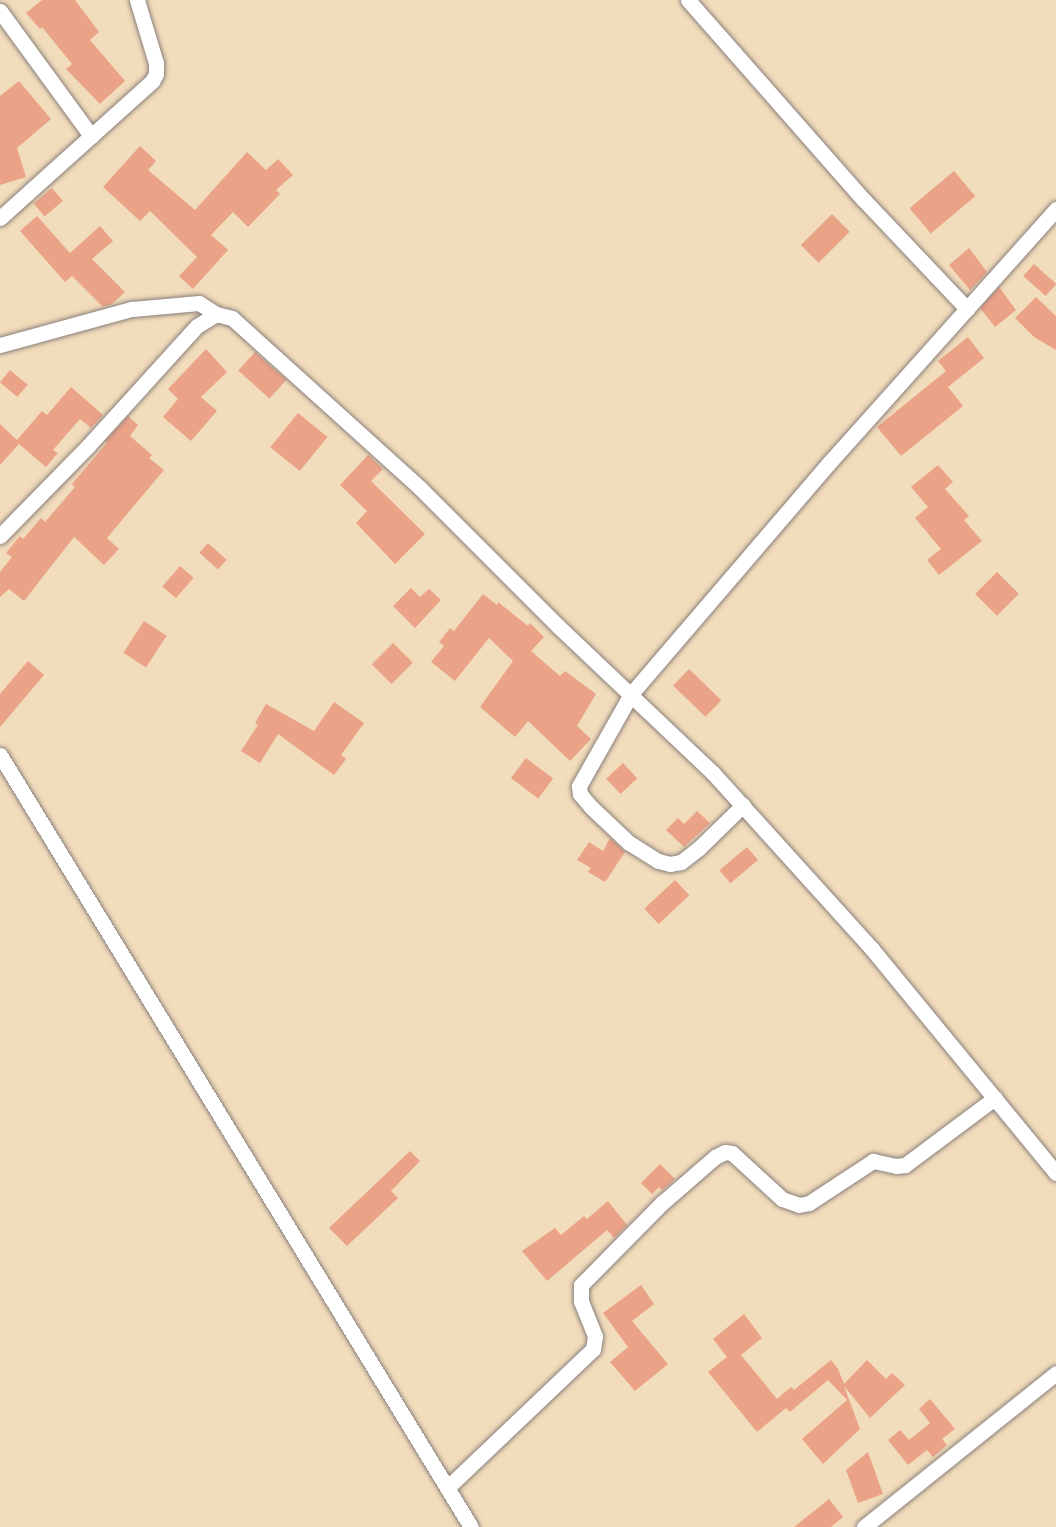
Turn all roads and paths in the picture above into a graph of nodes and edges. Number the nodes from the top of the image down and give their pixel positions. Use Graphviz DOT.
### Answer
graph roads {
  1 [pos="137,0"];
  2 [pos="688,0"];
  3 [pos="0,11"];
  4 [pos="91,136"];
  5 [pos="1056,209"];
  6 [pos="0,218"];
  7 [pos="967,309"];
  8 [pos="216,314"];
  9 [pos="0,345"];
  10 [pos="0,536"];
  11 [pos="631,694"];
  12 [pos="0,755"];
  13 [pos="743,805"];
  14 [pos="995,1098"];
  15 [pos="1056,1173"];
  16 [pos="1056,1373"];
  17 [pos="447,1488"];
  18 [pos="471,1527"];
  19 [pos="864,1527"];
  1 -- 4 [label="street"];
  2 -- 7 [label="street"];
  3 -- 4 [label="street"];
  4 -- 6 [label="street"];
  5 -- 7 [label="street"];
  7 -- 11 [label="street"];
  8 -- 9 [label="street"];
  8 -- 10 [label="street"];
  8 -- 11 [label="street"];
  11 -- 13 [label="street"];
  11 -- 13 [label="street"];
  12 -- 17 [label="street"];
  13 -- 14 [label="street"];
  14 -- 15 [label="street"];
  14 -- 17 [label="street"];
  16 -- 19 [label="street"];
  17 -- 18 [label="street"];
}
